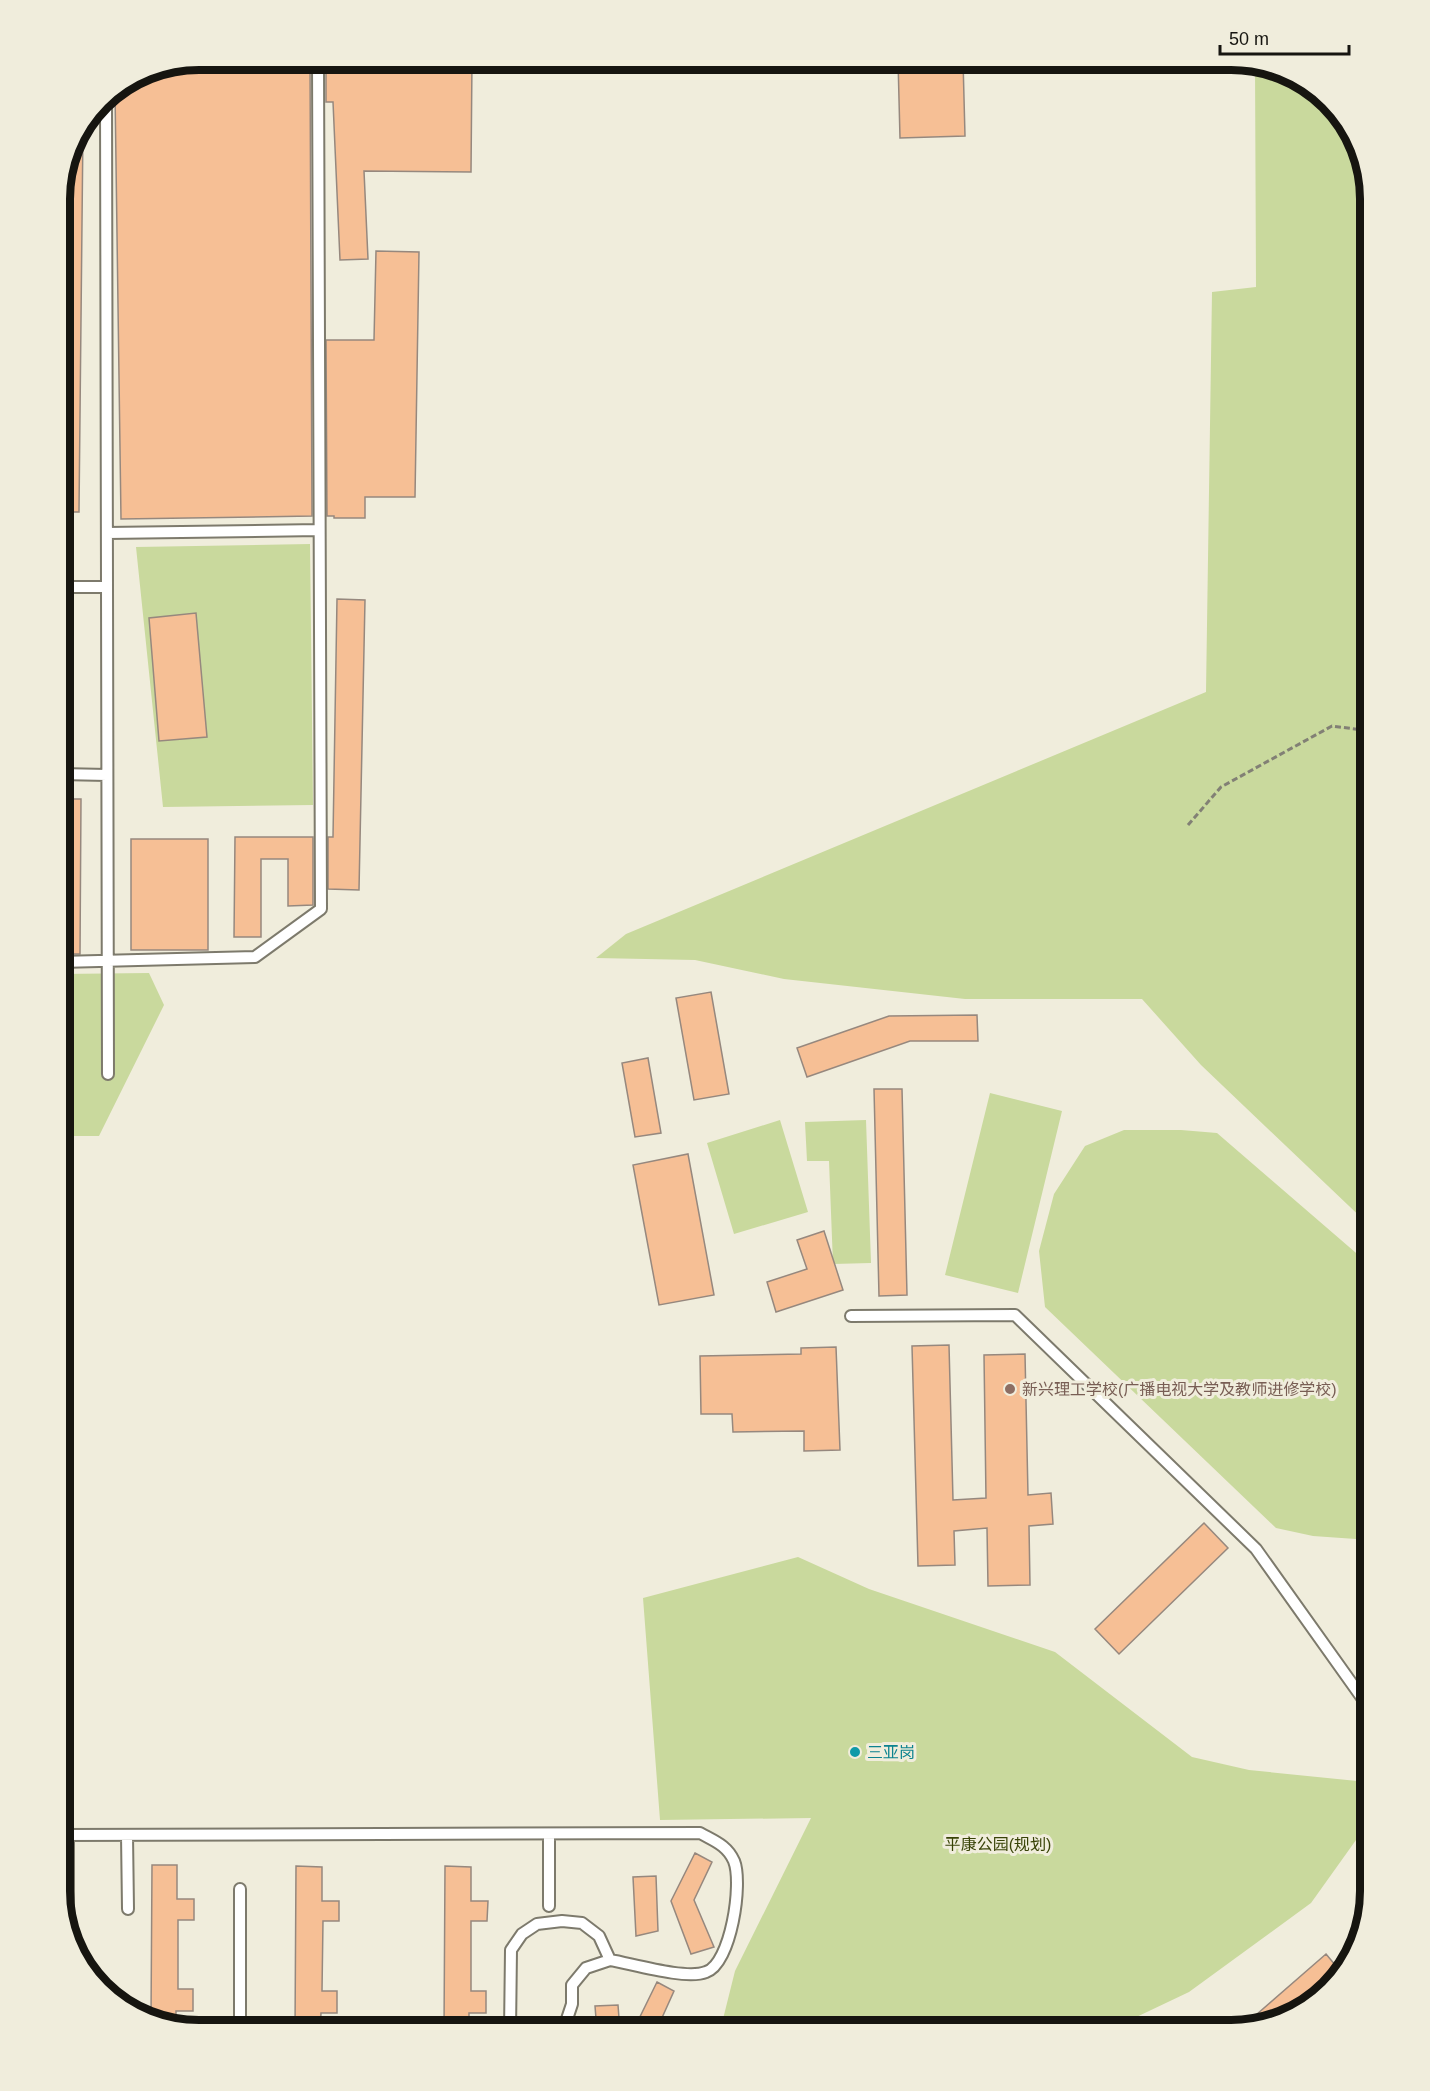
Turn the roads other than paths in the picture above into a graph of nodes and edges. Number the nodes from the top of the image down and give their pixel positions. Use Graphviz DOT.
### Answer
graph roads {
  1 [pos="318,70"];
  2 [pos="106,110"];
  3 [pos="319,530"];
  4 [pos="107,533"];
  5 [pos="71,587"];
  6 [pos="107,587"];
  7 [pos="71,774"];
  8 [pos="107,775"];
  9 [pos="108,961"];
  10 [pos="71,962"];
  11 [pos="108,1074"];
  12 [pos="851,1316"];
  13 [pos="1360,1695"];
  14 [pos="549,1834"];
  15 [pos="70,1835"];
  16 [pos="127,1835"];
  17 [pos="240,1889"];
  18 [pos="549,1906"];
  19 [pos="129,1909"];
  20 [pos="610,1960"];
  21 [pos="240,2020"];
  22 [pos="510,2020"];
  23 [pos="567,2020"];
  1 -- 3 [label="lane"];
  2 -- 4 [label="lane"];
  3 -- 4 [label="lane"];
  3 -- 9 [label="lane"];
  4 -- 6 [label="lane"];
  5 -- 6 [label="lane"];
  6 -- 8 [label="lane"];
  7 -- 8 [label="lane"];
  8 -- 9 [label="lane"];
  9 -- 10 [label="lane"];
  9 -- 11 [label="lane"];
  12 -- 13 [label="lane"];
  14 -- 16 [label="lane"];
  14 -- 18 [label="lane"];
  14 -- 20 [label="lane"];
  15 -- 16 [label="lane"];
  16 -- 19 [label="lane"];
  17 -- 21 [label="lane"];
  20 -- 22 [label="lane"];
  20 -- 23 [label="lane"];
}
